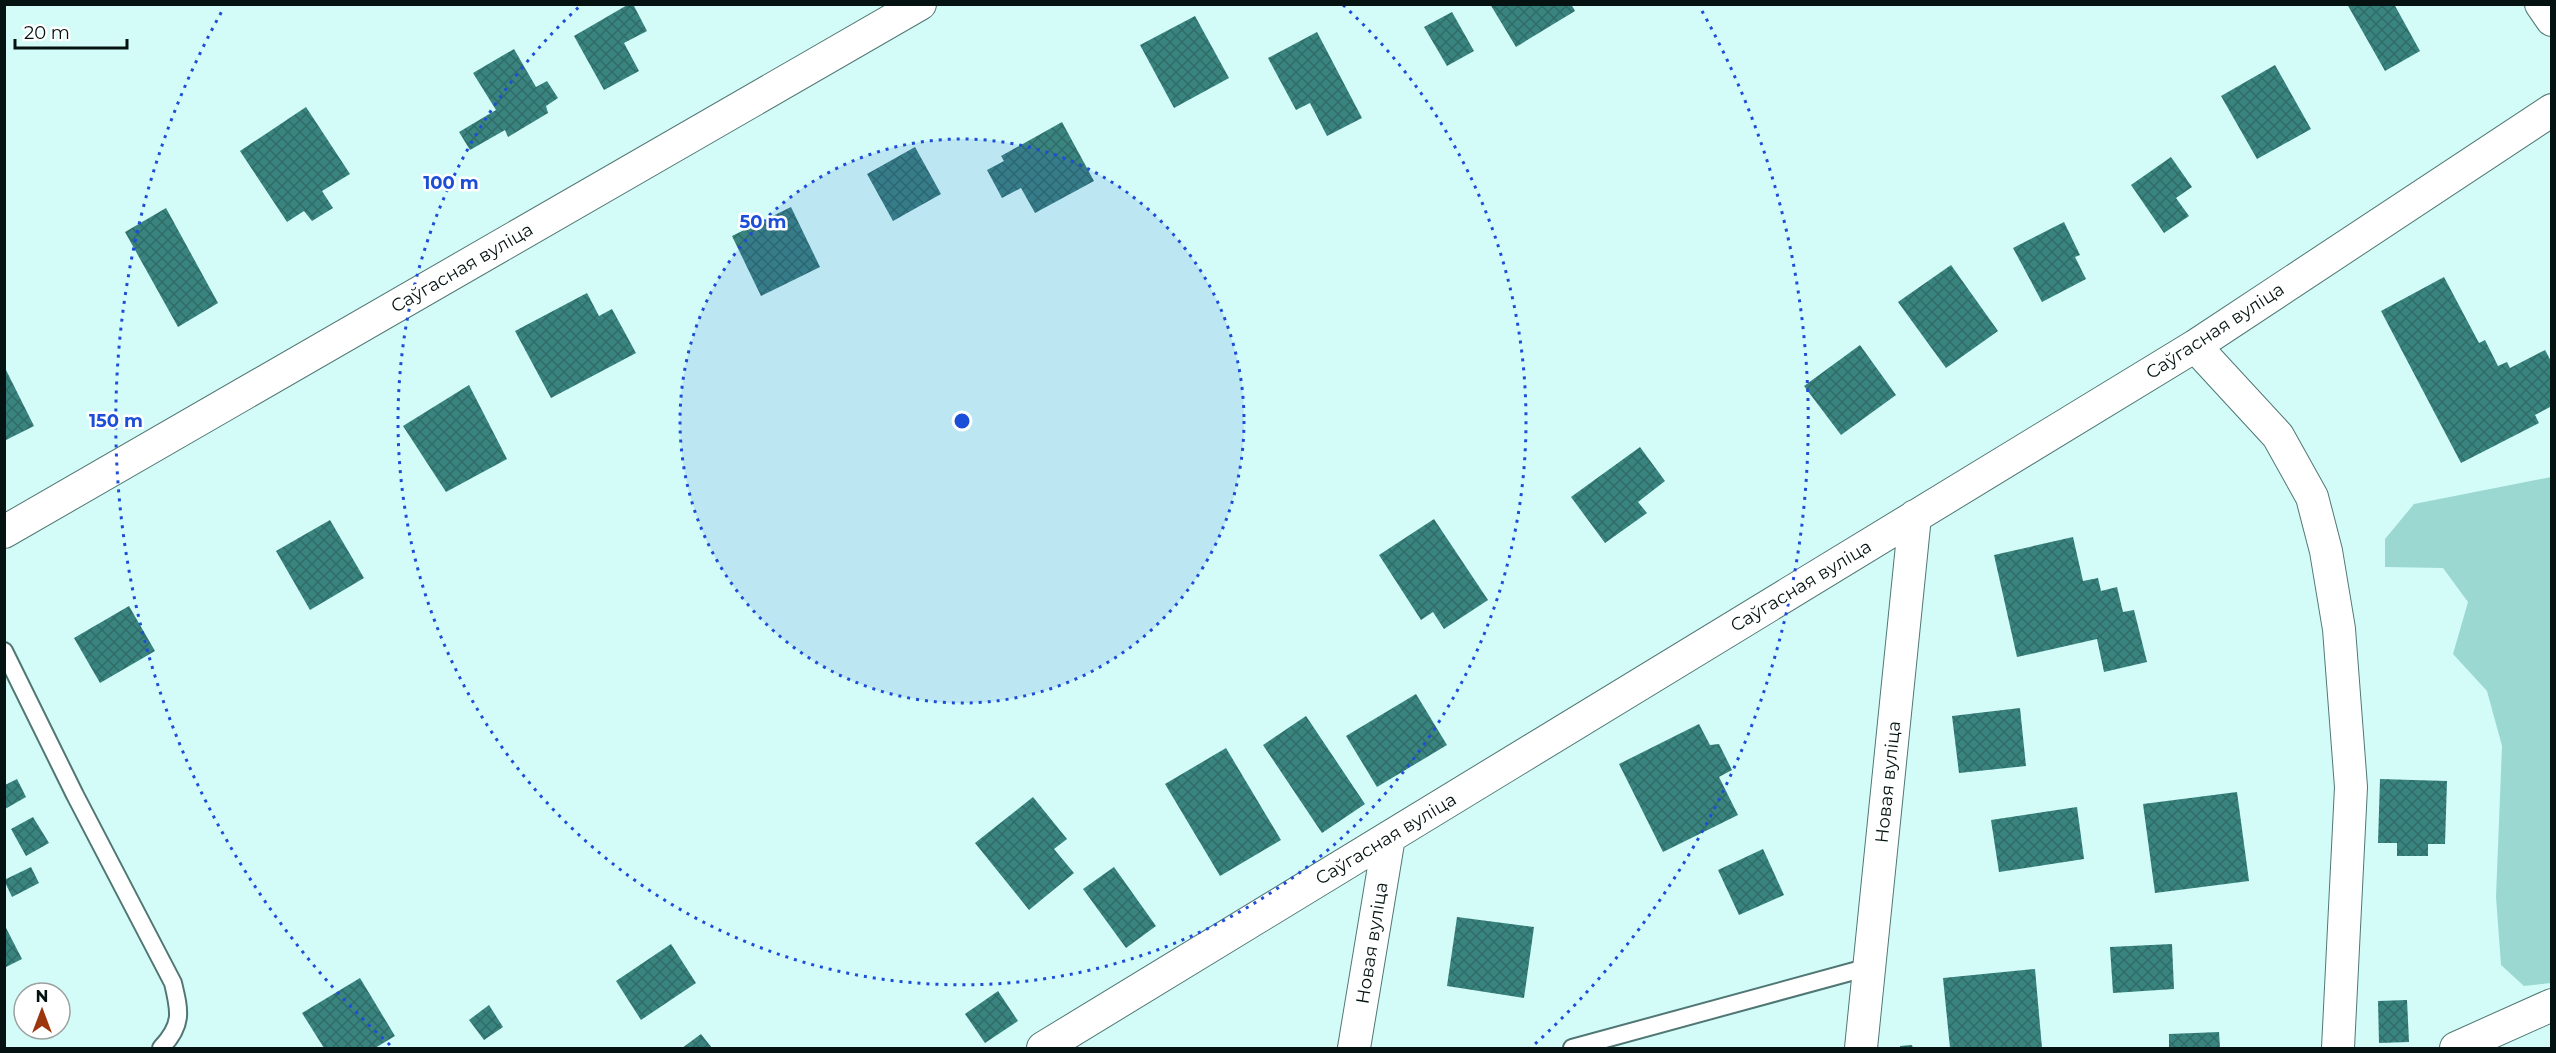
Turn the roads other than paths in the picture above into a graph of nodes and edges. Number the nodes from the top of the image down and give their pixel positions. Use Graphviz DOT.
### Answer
graph roads {
  1 [pos="921,4"];
  2 [pos="2541,4"];
  3 [pos="2552,20"];
  4 [pos="2552,110"];
  5 [pos="2195,346"];
  6 [pos="1915,516"];
  7 [pos="4,532"];
  8 [pos="4,651"];
  9 [pos="1389,837"];
  10 [pos="1869,968"];
  11 [pos="2552,1005"];
  12 [pos="161,1048"];
  13 [pos="1043,1048"];
  14 [pos="1354,1048"];
  15 [pos="1572,1048"];
  16 [pos="1861,1048"];
  17 [pos="2338,1048"];
  18 [pos="2456,1048"];
  1 -- 7 [label="street, Саўгасная вуліца"];
  2 -- 3 [label="street"];
  4 -- 5 [label="street, Саўгасная вуліца"];
  5 -- 6 [label="street, Саўгасная вуліца"];
  5 -- 17 [label="street"];
  6 -- 9 [label="street, Саўгасная вуліца"];
  6 -- 10 [label="street, Новая вуліца"];
  8 -- 12 [label="lane"];
  9 -- 13 [label="street, Саўгасная вуліца"];
  9 -- 14 [label="street, Новая вуліца"];
  10 -- 15 [label="lane"];
  10 -- 16 [label="street, Новая вуліца"];
  11 -- 18 [label="street"];
}
